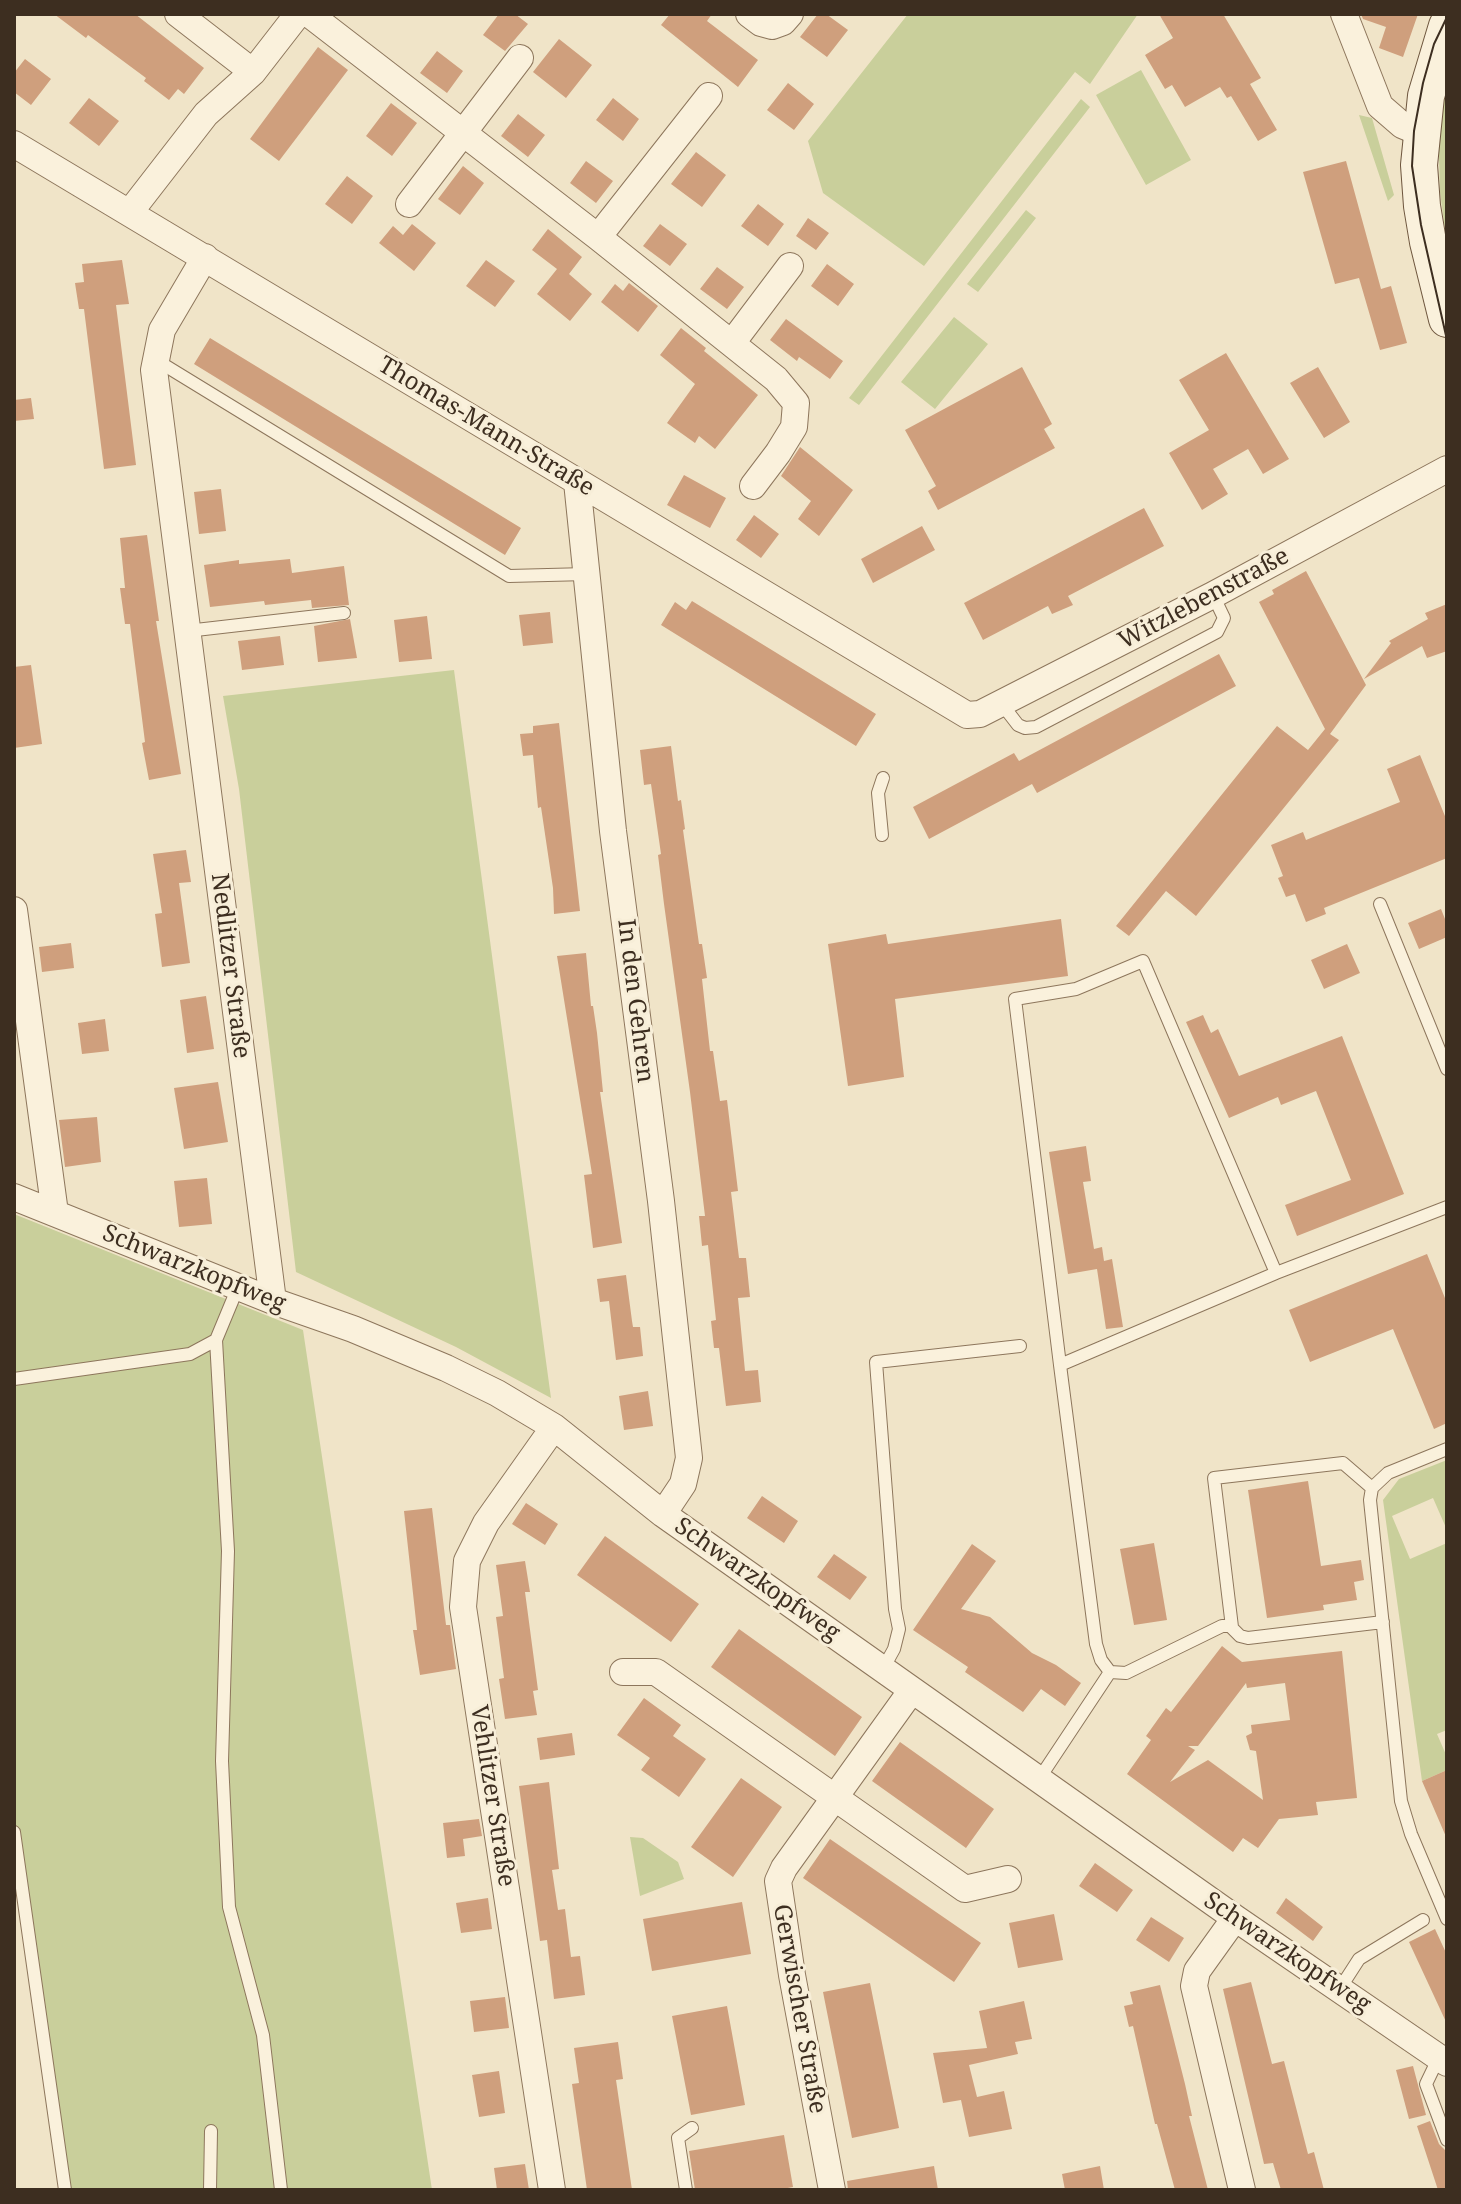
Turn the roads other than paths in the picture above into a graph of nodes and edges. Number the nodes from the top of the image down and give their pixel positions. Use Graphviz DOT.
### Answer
graph roads {
  1 [pos="178,14"];
  2 [pos="298,14"];
  3 [pos="309,14"];
  4 [pos="749,14"];
  5 [pos="790,14"];
  6 [pos="1344,14"];
  7 [pos="1447,26"];
  8 [pos="520,58"];
  9 [pos="253,72"];
  10 [pos="709,96"];
  11 [pos="464,133"];
  12 [pos="1421,133"];
  13 [pos="14,144"];
  14 [pos="409,204"];
  15 [pos="130,212"];
  16 [pos="598,237"];
  17 [pos="205,257"];
  18 [pos="790,266"];
  19 [pos="1447,319"];
  20 [pos="732,343"];
  21 [pos="156,360"];
  22 [pos="1447,469"];
  23 [pos="577,482"];
  24 [pos="753,486"];
  25 [pos="587,574"];
  26 [pos="1213,595"];
  27 [pos="344,613"];
  28 [pos="187,631"];
  29 [pos="1001,703"];
  30 [pos="957,711"];
  31 [pos="883,778"];
  32 [pos="882,835"];
  33 [pos="1380,904"];
  34 [pos="14,910"];
  35 [pos="1447,1069"];
  36 [pos="14,1197"];
  37 [pos="1447,1207"];
  38 [pos="55,1213"];
  39 [pos="1276,1273"];
  40 [pos="238,1287"];
  41 [pos="273,1301"];
  42 [pos="216,1340"];
  43 [pos="1020,1346"];
  44 [pos="1060,1365"];
  45 [pos="14,1379"];
  46 [pos="554,1427"];
  47 [pos="1447,1449"];
  48 [pos="1372,1488"];
  49 [pos="663,1514"];
  50 [pos="1383,1622"];
  51 [pos="1232,1627"];
  52 [pos="883,1669"];
  53 [pos="623,1672"];
  54 [pos="1110,1672"];
  55 [pos="912,1690"];
  56 [pos="1039,1779"];
  57 [pos="834,1797"];
  58 [pos="14,1832"];
  59 [pos="1008,1879"];
  60 [pos="1446,1916"];
  61 [pos="1235,1918"];
  62 [pos="1423,1920"];
  63 [pos="1339,1990"];
  64 [pos="1443,2060"];
  65 [pos="692,2128"];
  66 [pos="211,2131"];
  67 [pos="1447,2140"];
  68 [pos="65,2190"];
  69 [pos="210,2190"];
  70 [pos="281,2190"];
  71 [pos="552,2190"];
  72 [pos="686,2190"];
  73 [pos="832,2190"];
  74 [pos="1242,2190"];
  1 -- 9 [label="street"];
  2 -- 9 [label="street"];
  3 -- 11 [label="street"];
  4 -- 5 [label="street"];
  6 -- 12 [label="street"];
  7 -- 12 [label="main road"];
  8 -- 11 [label="street"];
  9 -- 15 [label="street"];
  10 -- 16 [label="street"];
  11 -- 14 [label="street"];
  11 -- 16 [label="street"];
  12 -- 19 [label="main road"];
  13 -- 15 [label="street, Thomas-Mann-Straße"];
  15 -- 17 [label="street, Thomas-Mann-Straße"];
  16 -- 20 [label="street"];
  17 -- 21 [label="street, Nedlitzer Straße"];
  17 -- 23 [label="street, Thomas-Mann-Straße"];
  18 -- 20 [label="street"];
  20 -- 24 [label="street"];
  21 -- 25 [label="lane"];
  21 -- 28 [label="street, Nedlitzer Straße"];
  22 -- 26 [label="street, Witzlebenstraße"];
  23 -- 25 [label="street, In den Gehren"];
  23 -- 30 [label="street, Thomas-Mann-Straße"];
  25 -- 49 [label="street, In den Gehren"];
  26 -- 29 [label="street, Witzlebenstraße"];
  26 -- 29 [label="lane"];
  27 -- 28 [label="lane"];
  28 -- 41 [label="street, Nedlitzer Straße"];
  29 -- 30 [label="street, Witzlebenstraße"];
  31 -- 32 [label="lane"];
  33 -- 35 [label="lane"];
  34 -- 38 [label="street"];
  36 -- 38 [label="street, Schwarzkopfweg"];
  37 -- 39 [label="lane"];
  38 -- 40 [label="street, Schwarzkopfweg"];
  39 -- 44 [label="lane"];
  39 -- 44 [label="lane"];
  40 -- 41 [label="street, Schwarzkopfweg"];
  40 -- 42 [label="lane"];
  41 -- 46 [label="street, Schwarzkopfweg"];
  42 -- 45 [label="lane"];
  42 -- 70 [label="lane"];
  43 -- 52 [label="lane"];
  44 -- 54 [label="lane"];
  46 -- 49 [label="street, Schwarzkopfweg"];
  46 -- 71 [label="street, Vehlitzer Straße"];
  47 -- 48 [label="lane"];
  48 -- 50 [label="lane"];
  48 -- 51 [label="lane"];
  49 -- 52 [label="street, Schwarzkopfweg"];
  50 -- 51 [label="lane"];
  50 -- 60 [label="lane"];
  51 -- 54 [label="lane"];
  52 -- 55 [label="street, Schwarzkopfweg"];
  53 -- 57 [label="street"];
  54 -- 56 [label="lane"];
  55 -- 56 [label="street, Schwarzkopfweg"];
  55 -- 57 [label="street, Gerwischer Straße"];
  56 -- 61 [label="street, Schwarzkopfweg"];
  57 -- 59 [label="street"];
  57 -- 73 [label="street, Gerwischer Straße"];
  58 -- 68 [label="lane"];
  61 -- 63 [label="street, Schwarzkopfweg"];
  61 -- 74 [label="street"];
  62 -- 63 [label="lane"];
  63 -- 64 [label="street, Schwarzkopfweg"];
  64 -- 67 [label="lane"];
  65 -- 72 [label="lane"];
  66 -- 69 [label="lane"];
}
